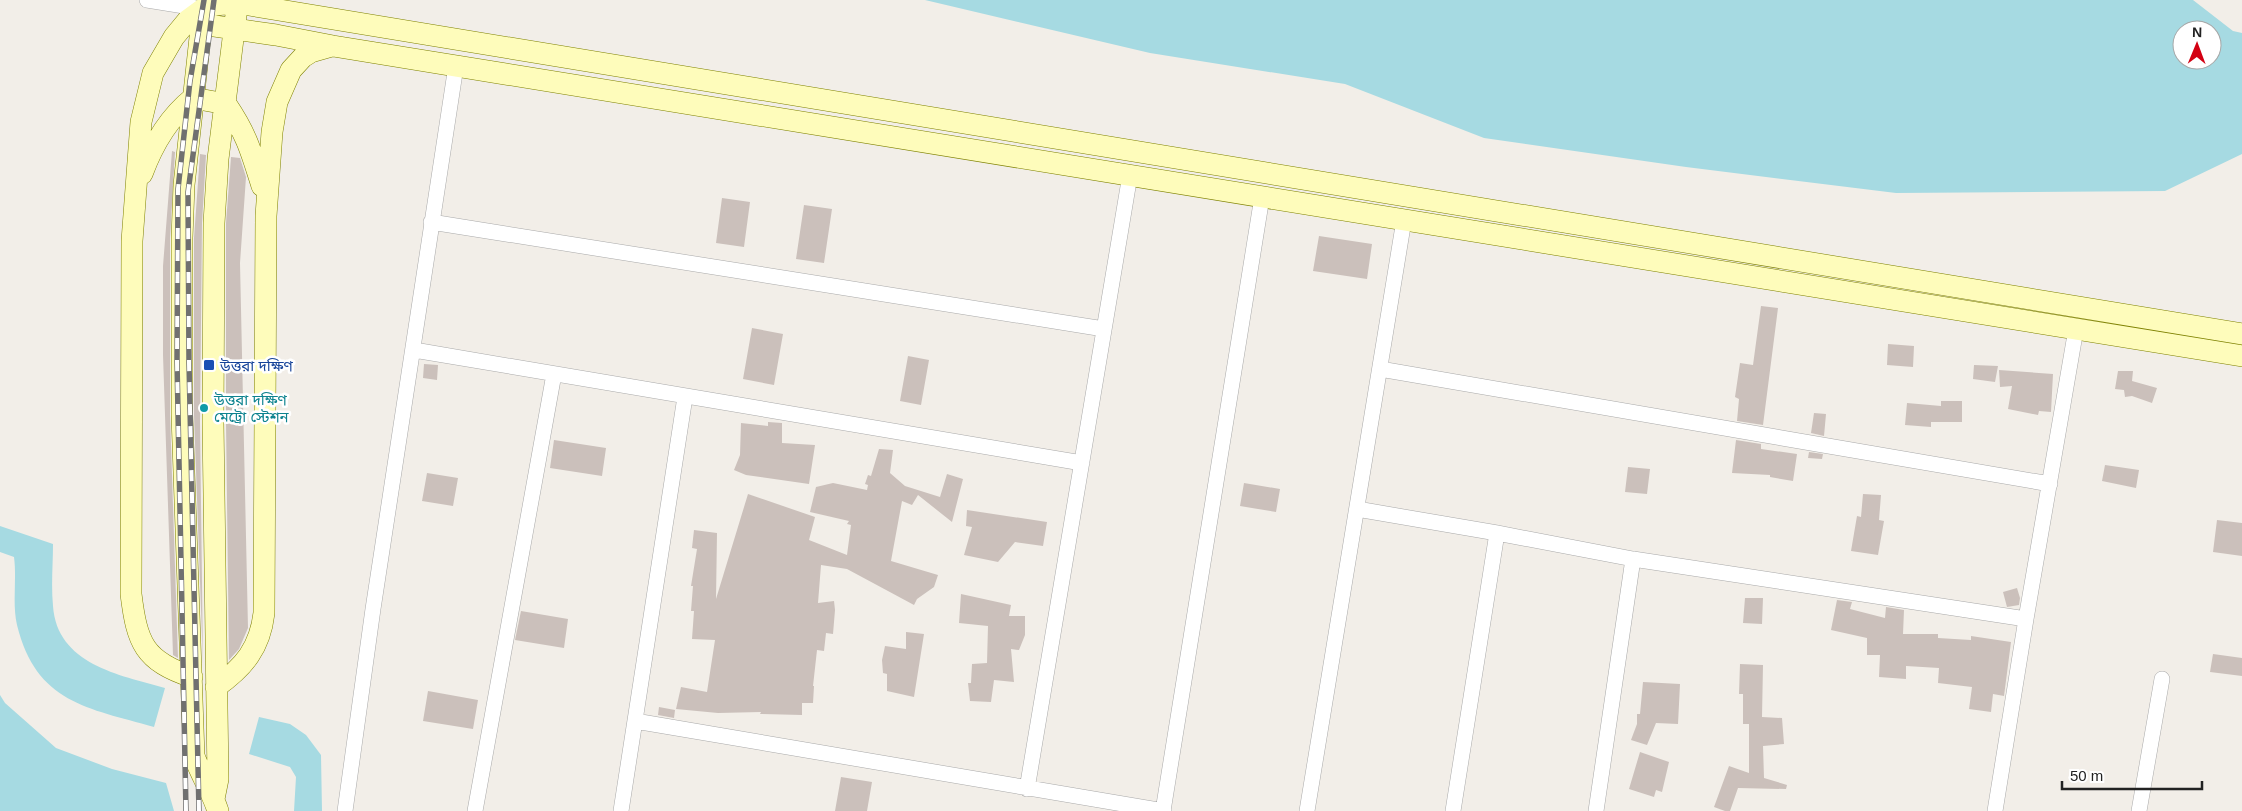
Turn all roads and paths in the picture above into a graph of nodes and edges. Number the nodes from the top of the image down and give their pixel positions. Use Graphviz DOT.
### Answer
graph roads {
  1 [pos="147,0"];
  2 [pos="238,1"];
  3 [pos="203,11"];
  4 [pos="235,28"];
  5 [pos="332,46"];
  6 [pos="456,66"];
  7 [pos="193,98"];
  8 [pos="226,104"];
  9 [pos="1130,175"];
  10 [pos="134,197"];
  11 [pos="1262,197"];
  12 [pos="266,216"];
  13 [pos="1404,220"];
  14 [pos="431,222"];
  15 [pos="1104,329"];
  16 [pos="2076,329"];
  17 [pos="2242,334"];
  18 [pos="414,350"];
  19 [pos="2242,356"];
  20 [pos="1380,369"];
  21 [pos="554,374"];
  22 [pos="685,397"];
  23 [pos="1082,463"];
  24 [pos="2050,484"];
  25 [pos="1357,509"];
  26 [pos="1497,533"];
  27 [pos="1633,560"];
  28 [pos="2026,619"];
  29 [pos="192,677"];
  30 [pos="2162,679"];
  31 [pos="216,687"];
  32 [pos="635,721"];
  33 [pos="1027,789"];
  34 [pos="216,805"];
  35 [pos="345,811"];
  36 [pos="475,811"];
  37 [pos="621,811"];
  38 [pos="1164,811"];
  39 [pos="1307,811"];
  40 [pos="1452,811"];
  41 [pos="1596,811"];
  42 [pos="1995,811"];
  43 [pos="2139,811"];
  1 -- 3 [label="street"];
  2 -- 3 [label="street"];
  2 -- 4 [label="street"];
  2 -- 17 [label="street"];
  3 -- 4 [label="street"];
  3 -- 7 [label="street"];
  3 -- 10 [label="street"];
  4 -- 5 [label="street"];
  4 -- 8 [label="street"];
  5 -- 6 [label="street"];
  5 -- 12 [label="street"];
  6 -- 9 [label="street"];
  6 -- 14 [label="street"];
  7 -- 8 [label="street"];
  7 -- 10 [label="street"];
  7 -- 29 [label="street"];
  8 -- 12 [label="street"];
  8 -- 31 [label="street"];
  9 -- 11 [label="street"];
  9 -- 15 [label="street"];
  10 -- 29 [label="street"];
  11 -- 13 [label="street"];
  11 -- 38 [label="street"];
  12 -- 31 [label="street"];
  13 -- 16 [label="street"];
  13 -- 20 [label="street"];
  14 -- 15 [label="street"];
  14 -- 18 [label="street"];
  15 -- 23 [label="street"];
  16 -- 19 [label="street"];
  16 -- 24 [label="street"];
  18 -- 21 [label="street"];
  18 -- 35 [label="street"];
  20 -- 24 [label="street"];
  20 -- 25 [label="street"];
  21 -- 22 [label="street"];
  21 -- 36 [label="street"];
  22 -- 23 [label="street"];
  22 -- 32 [label="street"];
  23 -- 33 [label="street"];
  24 -- 28 [label="street"];
  25 -- 26 [label="street"];
  25 -- 39 [label="street"];
  26 -- 27 [label="street"];
  26 -- 40 [label="street"];
  27 -- 28 [label="street"];
  27 -- 41 [label="street"];
  28 -- 42 [label="street"];
  29 -- 34 [label="street"];
  30 -- 43 [label="street"];
  31 -- 34 [label="street"];
  32 -- 33 [label="street"];
  32 -- 37 [label="street"];
  33 -- 38 [label="street"];
}
